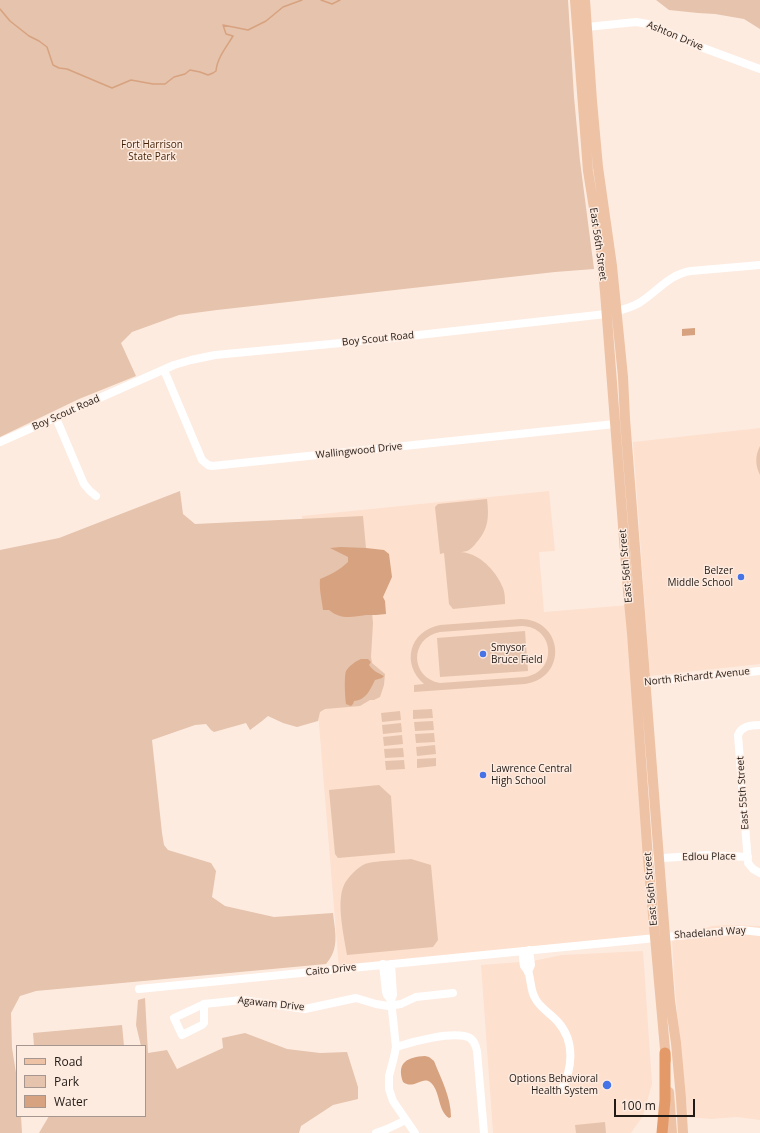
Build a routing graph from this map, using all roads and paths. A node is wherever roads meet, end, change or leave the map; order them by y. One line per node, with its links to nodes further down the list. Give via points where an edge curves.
1 (575, 0): 6 (main road, East 56th Street, via 588,171 605,292)
2 (585, 0): 3 (main road, East 56th Street)
3 (587, 27): 4 (street, Ashton Drive, via 636,22 648,24); 6 (main road, East 56th Street, via 598,167 611,249)
4 (760, 69)
5 (760, 265): 6 (street, Boy Scout Road, via 681,273 640,302)
6 (611, 313): 7 (street, Boy Scout Road, via 215,355 184,362); 9 (main road, East 56th Street); 12 (main road, East 56th Street, via 623,377)
7 (164, 370): 8 (street, Boy Scout Road); 9 (street, Wallingwood Drive, via 202,460 212,466)
8 (56, 418): 10 (street, Boy Scout Road); 11 (street, via 84,484)
9 (615, 424): 13 (main road, East 56th Street)
10 (0, 442)
11 (96, 496)
12 (632, 507): 13 (street); 15 (main road, East 56th Street)
13 (621, 508): 16 (main road, East 56th Street)
14 (760, 671): 15 (street, North Richardt Avenue)
15 (645, 682): 16 (street, North Richardt Avenue); 19 (main road, East 56th Street)
16 (635, 684): 20 (main road, East 56th Street)
17 (760, 725): 18 (street, East 55th Street, via 745,727 740,730 738,737)
18 (748, 857): 19 (street, Edlou Place, via 708,855); 21 (street, Edlou Place, via 749,865)
19 (660, 858): 20 (street, Edlou Place); 23 (main road, East 56th Street)
20 (648, 859): 23 (main road, East 56th Street)
21 (760, 873)
22 (760, 932): 23 (street, Shadeland Way, via 741,930)
23 (660, 937): 24 (street, Caito Drive); 31 (main road, East 56th Street); 39 (main road, East 56th Street, via 676,1043)
24 (526, 950): 25 (street, Caito Drive); 32 (street, via 531,965 528,972 535,998 558,1022 568,1041 570,1064)
25 (387, 964): 26 (street, Caito Drive); 28 (street, via 394,995)
26 (139, 989)
27 (454, 993): 28 (street, Agawam Drive, via 416,997 401,1004)
28 (391, 1003): 29 (street, Agawam Drive, via 376,1004 356,998 305,1009 242,1000); 30 (street)
29 (204, 1004)
30 (396, 1047): 33 (street, via 389,1076 389,1089 393,1101); 36 (street, via 441,1037 463,1036 473,1041 477,1051)
31 (665, 1053): 37 (highway); 38 (main road, East 56th Street)
32 (561, 1090)
33 (406, 1120): 34 (street); 35 (street)
34 (376, 1133)
35 (415, 1133)
36 (484, 1133)
37 (662, 1133)
38 (672, 1133)
39 (683, 1133)

